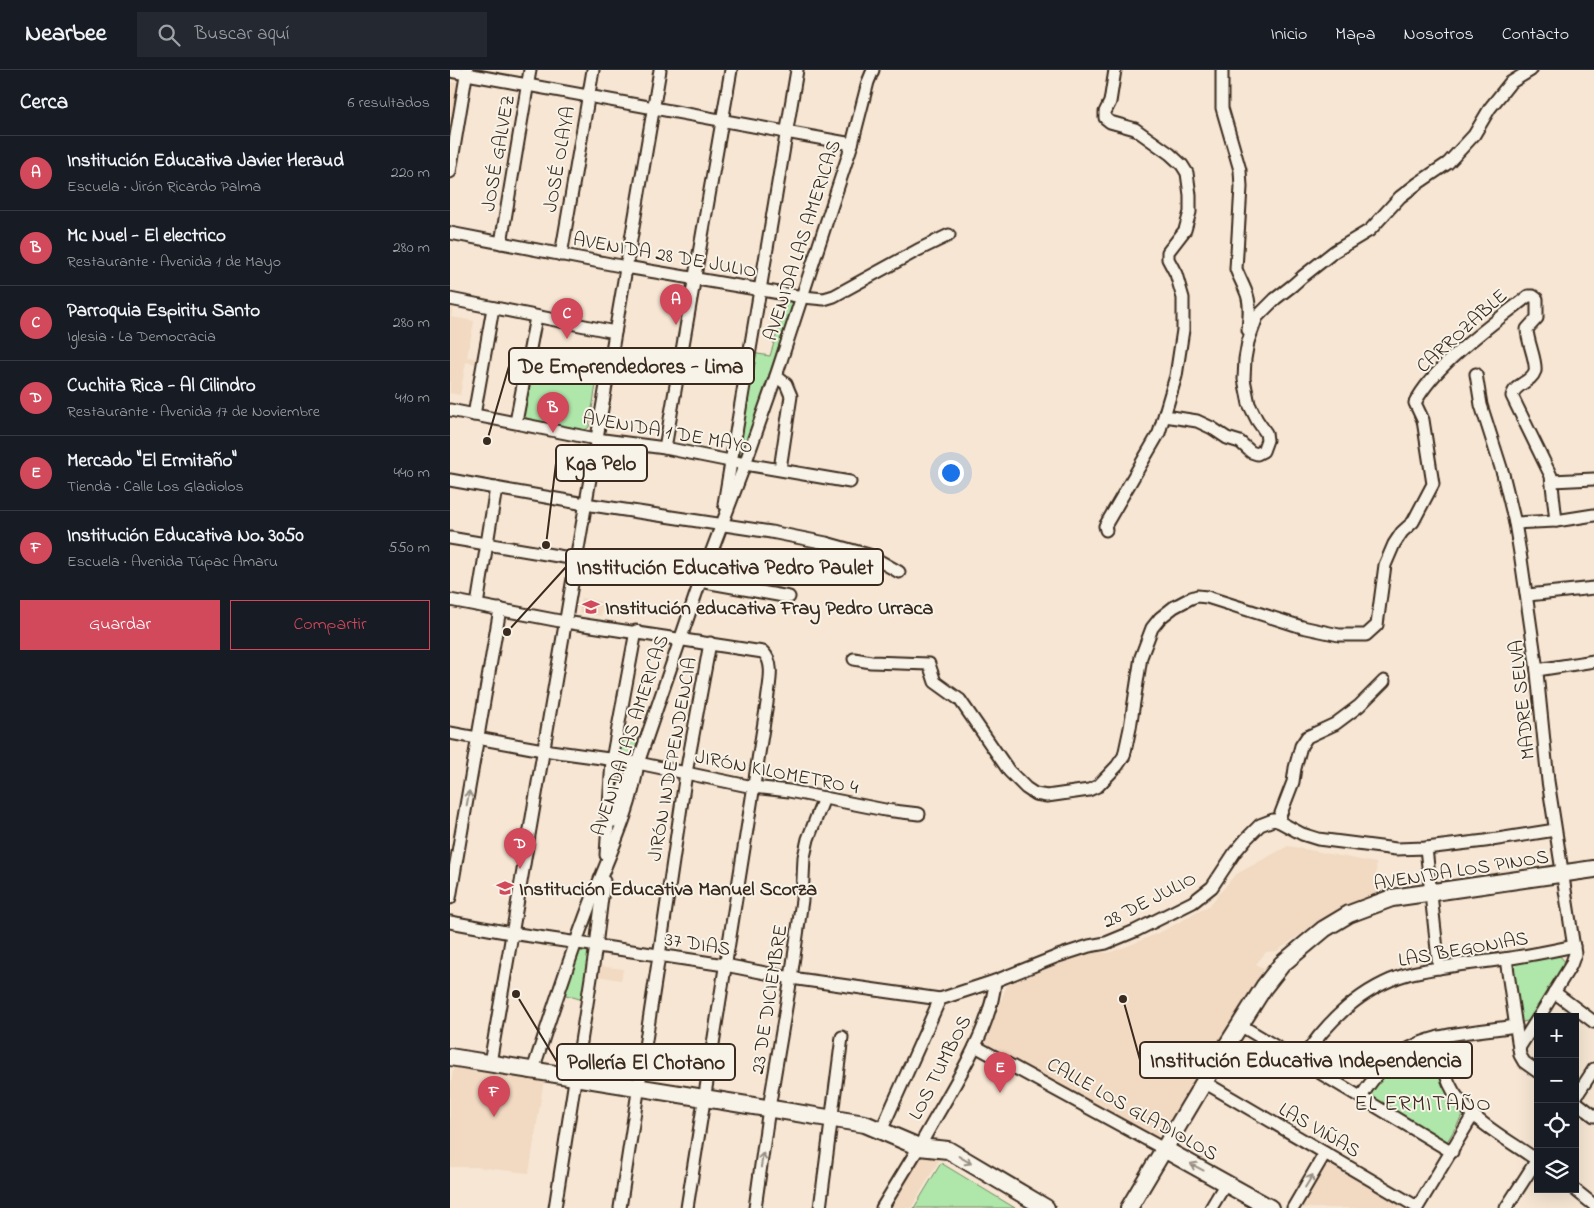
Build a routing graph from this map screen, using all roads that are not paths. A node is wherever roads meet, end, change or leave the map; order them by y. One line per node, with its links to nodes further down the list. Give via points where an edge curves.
1 (530, 70): 12 (street, JOSÉ GALVEZ)
2 (593, 70): 13 (street, JOSÉ OLAYA)
3 (660, 70): 14 (street)
4 (731, 70): 15 (street)
5 (797, 70): 16 (street)
6 (871, 70): 17 (street, AVENIDA LAS AMERICAS)
7 (1115, 70): 36 (street, via 1105,118 1135,129 1170,154 1187,173 1190,212 1185,230 1168,252 1183,298 1183,330 1176,376)
8 (1222, 70): 31 (street, via 1222,108 1240,170 1236,269 1247,294 1249,313)
9 (1531, 70): 31 (street, via 1510,84 1474,135 1448,163 1411,188 1370,230 1335,251 1257,317)
10 (450, 71): 11 (street)
11 (467, 72): 12 (street); 18 (street)
12 (528, 86): 13 (street); 21 (street, JOSÉ GALVEZ)
13 (588, 97): 14 (street); 22 (street, JOSÉ OLAYA)
14 (653, 109): 15 (street); 23 (street)
15 (722, 121): 16 (street); 24 (street)
16 (786, 132): 17 (street); 25 (street)
17 (852, 144): 26 (street, AVENIDA LAS AMERICAS)
18 (450, 172)
19 (450, 233): 21 (street, AVENIDA 28 DE JULIO)
20 (949, 236): 26 (street, AVENIDA 28 DE JULIO, via 834,296 824,299)
21 (501, 243): 22 (street, AVENIDA 28 DE JULIO)
22 (561, 255): 23 (street, AVENIDA 28 DE JULIO)
23 (626, 267): 24 (street, AVENIDA 28 DE JULIO); 30 (street)
24 (695, 279): 25 (street, AVENIDA 28 DE JULIO); 39 (street)
25 (761, 290): 26 (street, AVENIDA 28 DE JULIO); 40 (street)
26 (803, 297): 33 (street, AVENIDA LAS AMERICAS)
27 (450, 299): 28 (street)
28 (493, 308): 29 (street); 35 (street)
29 (536, 317): 30 (street); 37 (street)
30 (615, 332): 38 (street)
31 (1245, 359): 36 (street, via 1244,379 1250,404 1266,434 1263,452 1251,452 1240,442 1226,438 1197,421)
32 (1476, 374): 51 (street, MADRE SELVA, via 1481,404)
33 (776, 376): 41 (street, AVENIDA LAS AMERICAS); 42 (street, via 786,384 791,396)
34 (450, 410): 35 (street, AVENIDA 1 DE MAYO)
35 (474, 415): 37 (street, AVENIDA 1 DE MAYO)
36 (1165, 416): 53 (street)
37 (516, 422): 38 (street, AVENIDA 1 DE MAYO)
38 (596, 439): 39 (street, AVENIDA 1 DE MAYO); 48 (street)
39 (665, 448): 40 (street, AVENIDA 1 DE MAYO)
40 (731, 462): 41 (street, AVENIDA 1 DE MAYO); 52 (street)
41 (745, 464): 42 (street, AVENIDA 1 DE MAYO); 52 (street, AVENIDA LAS AMERICAS)
42 (780, 469): 46 (street, AVENIDA 1 DE MAYO)
43 (1594, 479): 45 (street)
44 (450, 480): 47 (street)
45 (1552, 481): 50 (street); 69 (street, CARROZABLE, via 1512,396 1513,390 1531,377 1536,367 1527,328 1537,318 1537,299 1528,296 1444,366 1422,390 1415,403 1424,420 1433,484 1412,522 1394,544 1385,565 1377,625 1366,635 1338,635 1207,597 1190,598 1174,607 1155,623 1145,645 1124,756 1098,786 1047,796 1031,792 1009,771 960,700 935,682 929,664)
46 (850, 482)
47 (496, 488): 48 (street); 55 (street)
48 (585, 504): 52 (street); 56 (street)
49 (1594, 515): 50 (street)
50 (1556, 521): 51 (street)
51 (1515, 523): 60 (street, MADRE SELVA)
52 (720, 525): 57 (street, via 826,543 869,555); 58 (street, AVENIDA LAS AMERICAS)
53 (1106, 530)
54 (450, 538): 55 (street)
55 (486, 544): 56 (street); 63 (street)
56 (576, 559): 58 (street); 65 (street)
57 (899, 572)
58 (700, 582): 61 (street); 67 (street, AVENIDA LAS AMERICAS)
59 (1594, 588): 60 (street)
60 (1528, 595): 71 (street, MADRE SELVA)
61 (789, 597)
62 (450, 600): 63 (street)
63 (477, 605): 64 (street)
64 (500, 609): 65 (street); 74 (street)
65 (565, 622): 66 (street); 75 (street)
66 (636, 631): 67 (street); 76 (street)
67 (680, 638): 68 (street); 77 (street, AVENIDA LAS AMERICAS)
68 (710, 643): 78 (street, JIRÓN INDEPENDENCIA); 79 (street, via 763,652 768,656 767,704)
69 (854, 659)
70 (1594, 661): 71 (street)
71 (1537, 670): 83 (street, MADRE SELVA)
72 (1384, 681): 82 (street, via 1335,724 1307,737 1301,746 1293,782)
73 (450, 733): 74 (street, JIRÓN KILOMETRO 4)
74 (478, 737): 75 (street, JIRÓN KILOMETRO 4); 89 (street, one-way to 74)
75 (543, 750): 76 (street, JIRÓN KILOMETRO 4); 91 (street)
76 (612, 760): 77 (street, JIRÓN KILOMETRO 4); 85 (street)
77 (638, 763): 78 (street, JIRÓN KILOMETRO 4); 85 (street, AVENIDA LAS AMERICAS, via 622,827)
78 (686, 773): 79 (street, JIRÓN KILOMETRO 4); 95 (street, JIRÓN INDEPENDENCIA)
79 (753, 787): 80 (street, JIRÓN KILOMETRO 4); 97 (street)
80 (824, 798): 81 (street, JIRÓN KILOMETRO 4); 99 (street, 23 DE DICIEMBRE, via 804,857 802,900)
81 (919, 814)
82 (1278, 821): 84 (street, via 1318,839); 100 (street, 28 DE JULIO, via 1260,825 1235,852 1212,887 1193,902 1106,943 1058,956)
83 (1555, 830): 84 (street); 87 (street, MADRE SELVA)
84 (1426, 848): 88 (street)
85 (606, 862): 92 (street, AVENIDA LAS AMERICAS); 93 (street)
86 (1594, 869): 87 (street, AVENIDA LOS PINOS)
87 (1563, 874): 88 (street, AVENIDA LOS PINOS); 94 (street, MADRE SELVA)
88 (1431, 893): 98 (street); 105 (street, AVENIDA LOS PINOS, via 1392,898 1370,905 1324,929 1282,964)
89 (450, 898)
90 (450, 922): 91 (street, 37 DIAS)
91 (511, 933): 92 (street, 37 DIAS); 114 (street)
92 (575, 943): 93 (street, 37 DIAS); 117 (street, AVENIDA LAS AMERICAS)
93 (596, 946): 95 (street, 37 DIAS); 118 (street)
94 (1574, 946): 96 (street, LAS BEGONIAS); 101 (street, MADRE SELVA, via 1574,959)
95 (659, 956): 97 (street, 37 DIAS); 120 (street, JIRÓN INDEPENDENCIA)
96 (1506, 959): 98 (street, LAS BEGONIAS); 107 (street)
97 (725, 965): 99 (street, 37 DIAS); 123 (street)
98 (1439, 968): 113 (street, LAS BEGONIAS, via 1389,981 1359,998 1323,1030)
99 (791, 978): 102 (street, 37 DIAS); 125 (street, 23 DE DICIEMBRE)
100 (995, 981): 102 (street, 28 DE JULIO); 110 (street, LOS TUMBOS, via 994,996)
101 (1554, 992): 103 (street, MADRE SELVA); 104 (street)
102 (940, 999): 129 (street)
103 (1541, 1013)
104 (1594, 1022)
105 (1240, 1024): 113 (street); 119 (street, AVENIDA LOS PINOS)
106 (1534, 1024): 111 (street, MADRE SELVA)
107 (1516, 1026): 109 (street); 111 (street)
108 (842, 1037): 128 (street)
109 (1440, 1038): 122 (street, via 1419,1043 1396,1056 1374,1077); 126 (street, via 1448,1082)
110 (975, 1046): 130 (street, LOS TUMBOS); 131 (street, CALLE LOS GLADIOLOS)
111 (1519, 1048): 115 (street, via 1522,1060)
112 (450, 1057): 114 (street)
113 (1301, 1061): 122 (street)
114 (490, 1063): 117 (street)
115 (1534, 1069)
116 (1594, 1069): 121 (street)
117 (532, 1070): 118 (street)
118 (576, 1077): 120 (street); 139 (street)
119 (1204, 1082): 131 (street, AVENIDA LOS PINOS); 133 (street, LAS VIÑAS)
120 (639, 1087): 123 (street); 140 (street, JIRÓN INDEPENDENCIA)
121 (1579, 1093)
122 (1361, 1097): 132 (street)
123 (704, 1098): 125 (street); 141 (street)
124 (1579, 1103): 127 (street)
125 (769, 1108): 128 (street); 142 (street, 23 DE DICIEMBRE, one-way to 125)
126 (1473, 1116): 132 (street); 134 (street)
127 (1594, 1116)
128 (832, 1118): 129 (street, via 865,1124); 143 (street)
129 (881, 1131): 130 (street)
130 (921, 1144): 144 (street, LOS TUMBOS); 145 (street, one-way to 145, via 948,1150)
131 (1164, 1150): 136 (street, CALLE LOS GLADIOLOS, one-way to 131); 146 (street, AVENIDA LOS PINOS)
132 (1452, 1152): 150 (street)
133 (1325, 1153): 149 (street, one-way to 133); 150 (street, LAS VIÑAS)
134 (1534, 1157)
135 (1534, 1164): 151 (street)
136 (1226, 1182): 147 (street); 148 (street, CALLE LOS GLADIOLOS)
137 (1579, 1193): 138 (street)
138 (1594, 1205)
139 (555, 1208)
140 (620, 1208)
141 (687, 1208)
142 (755, 1208)
143 (820, 1208)
144 (882, 1208)
145 (1046, 1208)
146 (1129, 1208)
147 (1212, 1208)
148 (1270, 1208)
149 (1293, 1208)
150 (1417, 1208)
151 (1506, 1208)

